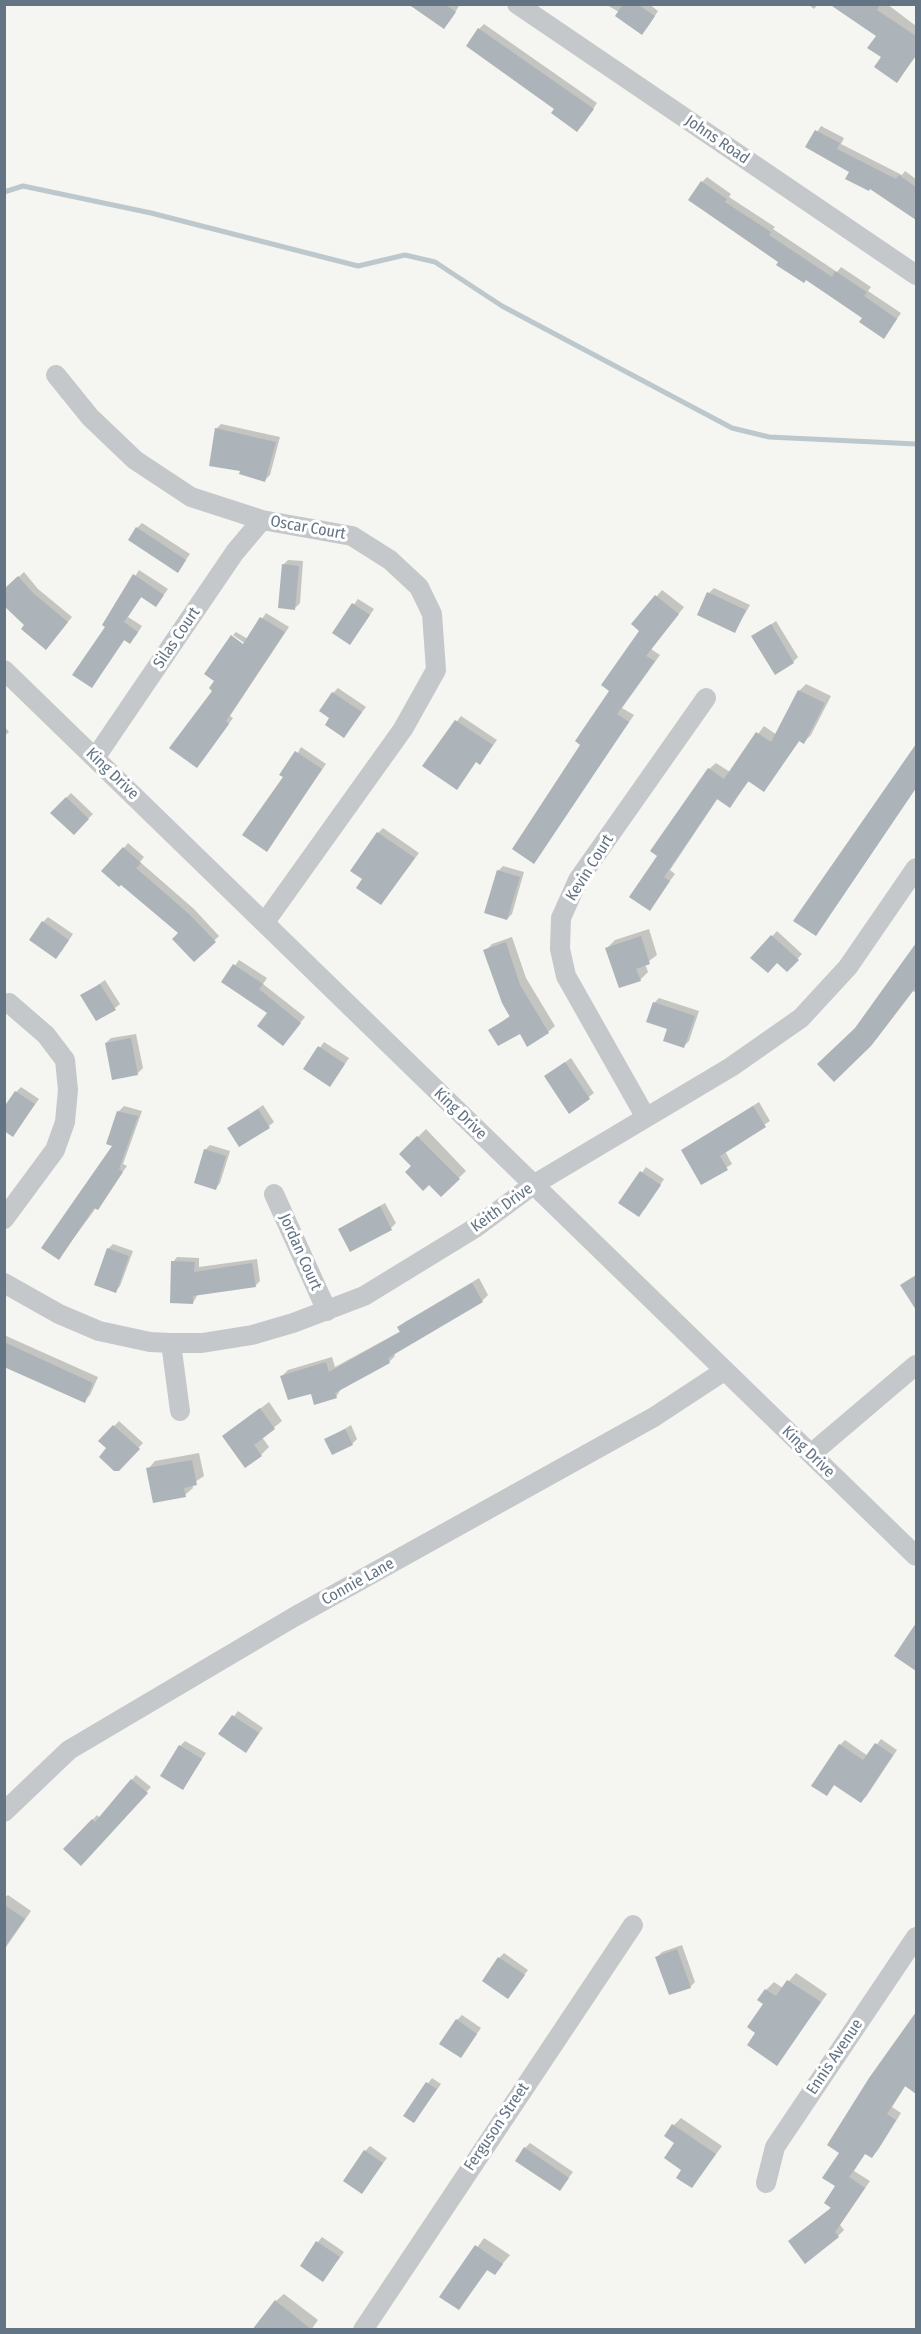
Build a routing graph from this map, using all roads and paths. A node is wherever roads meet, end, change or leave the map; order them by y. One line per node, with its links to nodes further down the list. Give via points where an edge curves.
1 (517, 4): 2 (street, Johns Road)
2 (916, 274)
3 (56, 375): 4 (street, Oscar Court, via 90,417 135,460 191,497)
4 (262, 520): 7 (street, Silas Court, via 235,552); 9 (street, Oscar Court, via 352,536 390,560 419,587 432,614 436,647 436,670 402,729)
5 (4, 669): 7 (street, King Drive)
6 (706, 698): 11 (street, Kevin Court, via 579,880 561,918 560,949 566,976)
7 (95, 758): 9 (street, King Drive)
8 (916, 868): 11 (street, Keith Drive, via 848,968 801,1018 731,1067)
9 (265, 922): 12 (street, King Drive)
10 (9, 1003): 14 (street, via 46,1035 65,1060 68,1090 55,1150)
11 (645, 1116): 12 (street, Keith Drive)
12 (533, 1185): 16 (street, Keith Drive, via 465,1235 364,1296); 19 (street, King Drive)
13 (274, 1194): 16 (street, Jordan Court)
14 (4, 1219)
15 (4, 1283): 17 (street, Keith Drive, via 59,1314 99,1330)
16 (327, 1311): 17 (street, Keith Drive, via 252,1335 202,1343)
17 (171, 1343): 20 (street)
18 (916, 1365): 21 (street)
19 (724, 1371): 21 (street, King Drive); 23 (street, Connie Lane, via 654,1417 294,1617 69,1750)
20 (180, 1411)
21 (810, 1454): 22 (street, King Drive)
22 (916, 1556)
23 (4, 1812)
24 (633, 1926): 27 (street, Ferguson Street)
25 (916, 1937): 26 (street, Ennis Avenue, via 775,2147)
26 (766, 2183)
27 (363, 2330)

